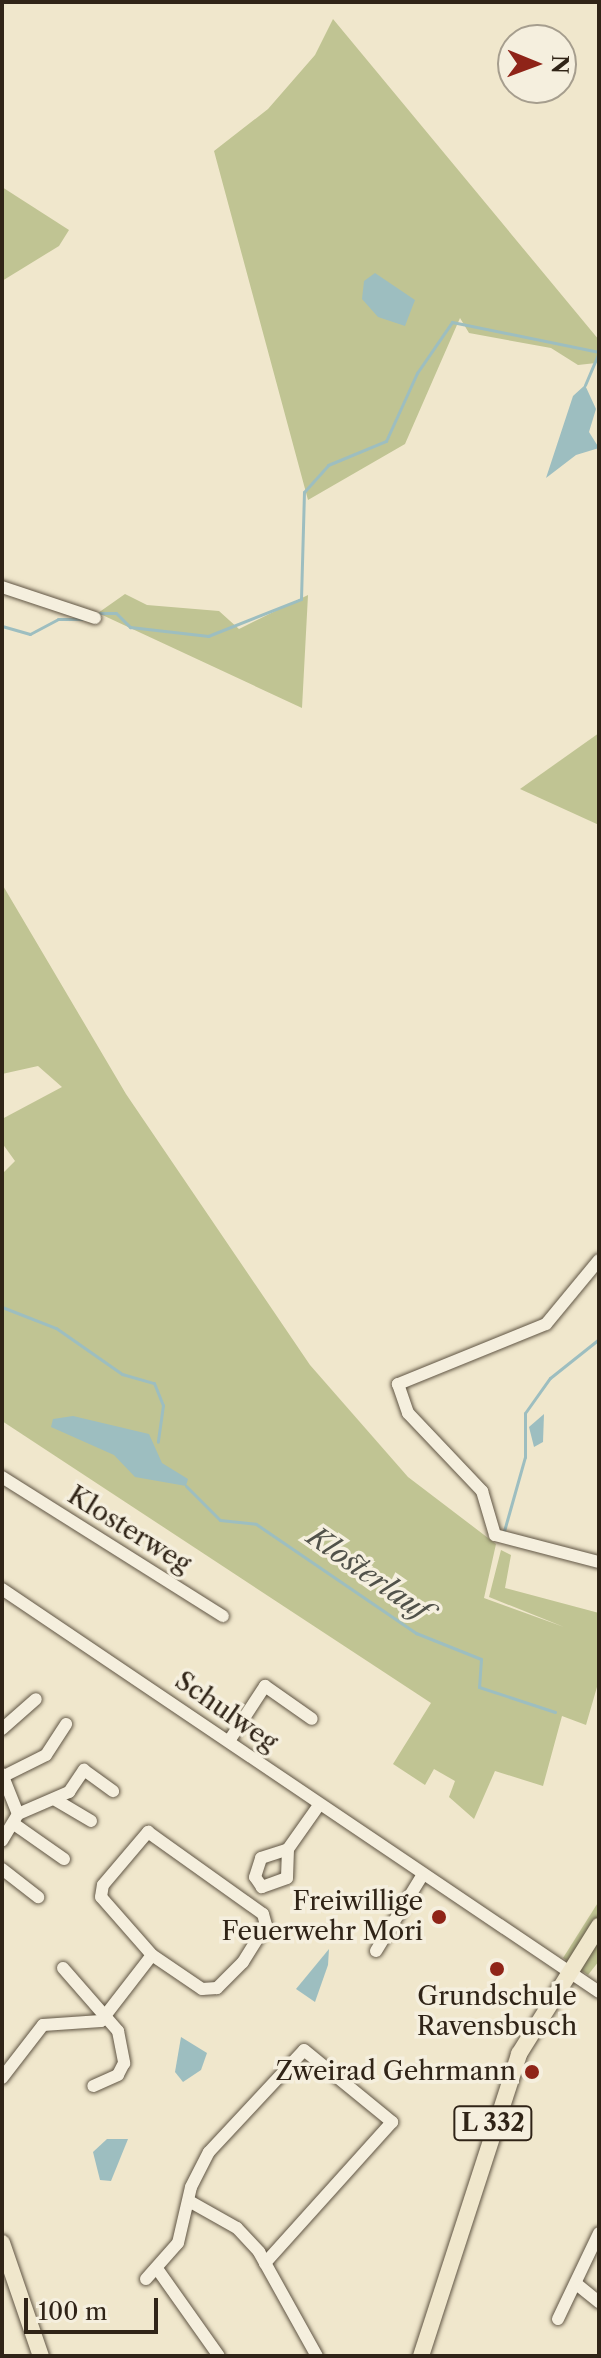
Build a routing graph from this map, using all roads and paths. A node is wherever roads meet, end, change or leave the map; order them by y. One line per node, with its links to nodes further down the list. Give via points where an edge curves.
1 (2, 587): 2 (street)
2 (95, 618)
3 (596, 1260): 6 (street, via 546,1324 398,1384 408,1413 482,1491 495,1535)
4 (6, 1479): 5 (street, Klosterweg); 8 (street, Klosterweg)
5 (2, 1494)
6 (599, 1562)
7 (2, 1589): 13 (street, Schulweg)
8 (223, 1616)
9 (36, 1699): 12 (street)
10 (312, 1719): 13 (street, via 265,1686)
11 (66, 1724): 14 (street, via 46,1755)
12 (2, 1729)
13 (229, 1741): 17 (street, Schulweg)
14 (2, 1776): 18 (street)
15 (113, 1791): 16 (street, via 84,1770)
16 (54, 1799): 18 (street); 19 (street)
17 (319, 1805): 21 (street); 24 (street, Schulweg)
18 (16, 1819): 20 (street); 22 (street)
19 (91, 1821)
20 (2, 1841)
21 (288, 1849): 25 (street, via 287,1878); 25 (street, via 261,1858 255,1877)
22 (64, 1859)
23 (2, 1869): 26 (street)
24 (422, 1876): 29 (street); 32 (street, Schulweg)
25 (262, 1887): 27 (street)
26 (38, 1897)
27 (251, 1902): 30 (street, via 266,1925 230,1980 217,1988 202,1989); 30 (street, via 148,1832 103,1885 101,1897)
28 (599, 1926): 32 (main road, L 332)
29 (376, 1951)
30 (152, 1955): 34 (street)
31 (63, 1968): 34 (street)
32 (566, 1974): 33 (street, Schulweg); 49 (main road, L 332, via 536,2020 496,2113)
33 (599, 1992)
34 (107, 2013): 35 (street, via 85,2025 43,2025); 36 (street, via 124,2063 118,2075)
35 (2, 2078)
36 (93, 2086)
37 (189, 2201): 40 (street, via 237,2228); 40 (street, via 209,2152 304,2050 392,2122); 41 (street, via 178,2243)
38 (599, 2233): 43 (street)
39 (2, 2243): 46 (main road)
40 (265, 2263): 48 (street)
41 (158, 2270): 42 (street); 47 (street)
42 (146, 2279)
43 (579, 2286): 44 (street); 45 (street)
44 (599, 2302)
45 (558, 2319)
46 (41, 2356)
47 (219, 2356)
48 (317, 2356)
49 (421, 2356)

